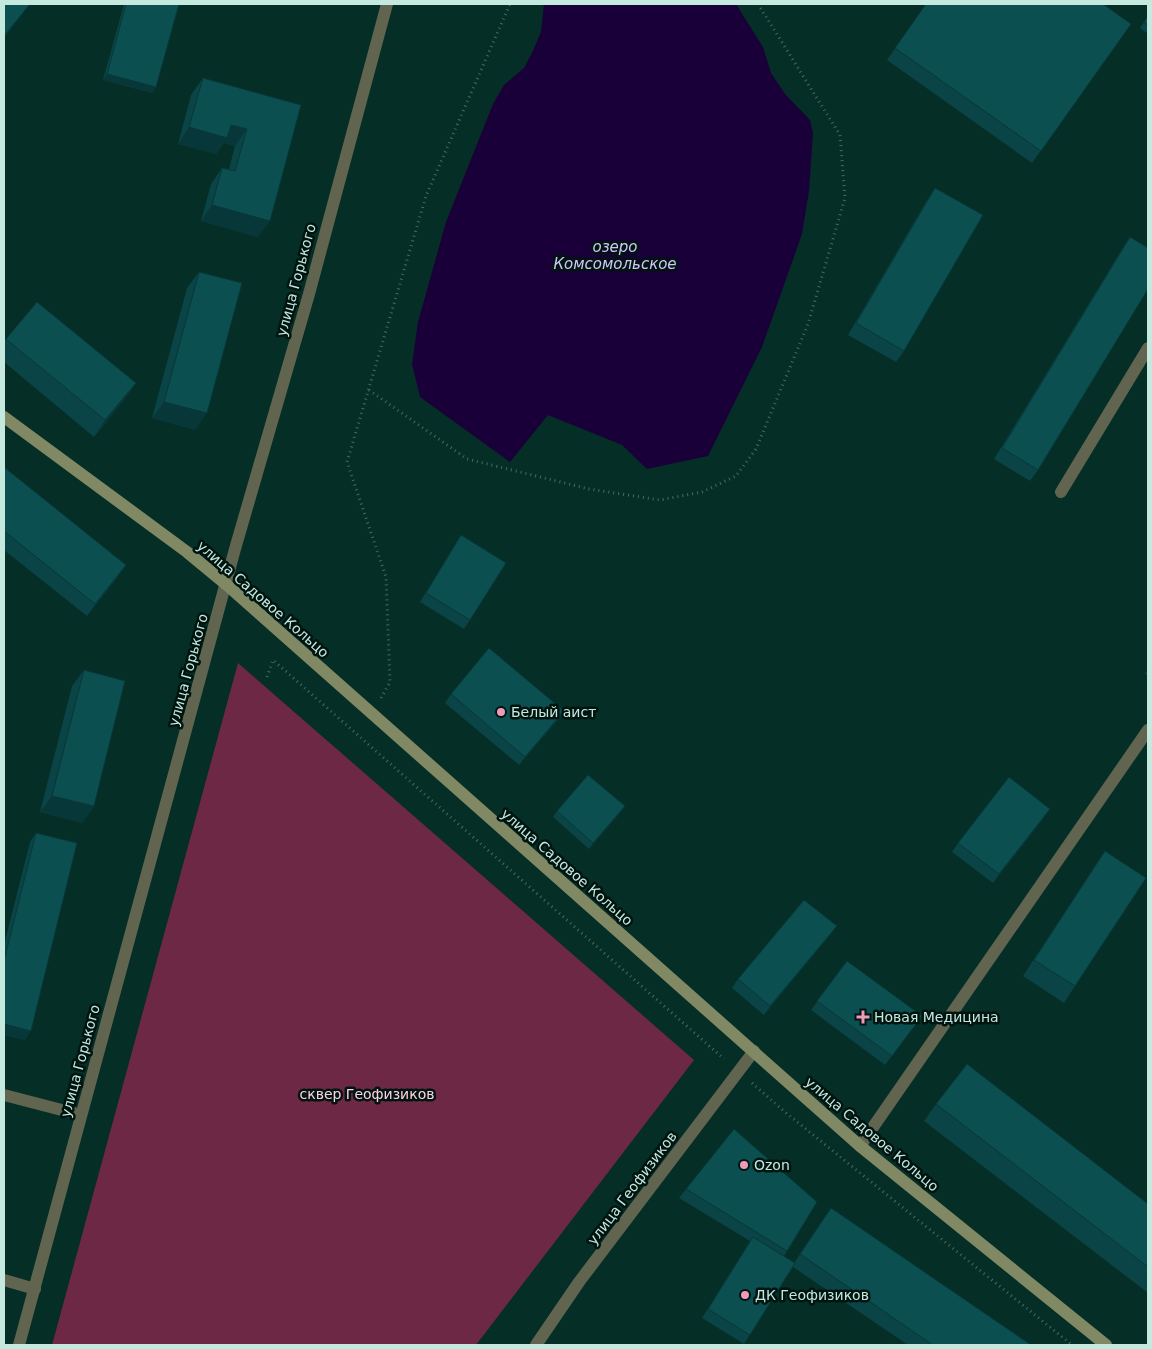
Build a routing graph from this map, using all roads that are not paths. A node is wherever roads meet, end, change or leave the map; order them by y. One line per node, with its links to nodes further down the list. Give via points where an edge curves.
1 (387, 4): 5 (street, улица Горького)
2 (1148, 348): 4 (street)
3 (4, 417): 5 (main road, улица Садовое Кольцо)
4 (1062, 492)
5 (227, 585): 7 (main road, улица Садовое Кольцо); 9 (street, улица Горького)
6 (1148, 730): 10 (street)
7 (754, 1051): 10 (main road, улица Садовое Кольцо); 14 (street, улица Геофизиков, via 579,1282)
8 (4, 1095): 9 (street)
9 (81, 1115): 12 (street, улица Горького)
10 (860, 1146): 15 (main road, улица Садовое Кольцо)
11 (4, 1280): 12 (street)
12 (35, 1288): 13 (street, улица Горького)
13 (20, 1345)
14 (536, 1345)
15 (1106, 1345)

